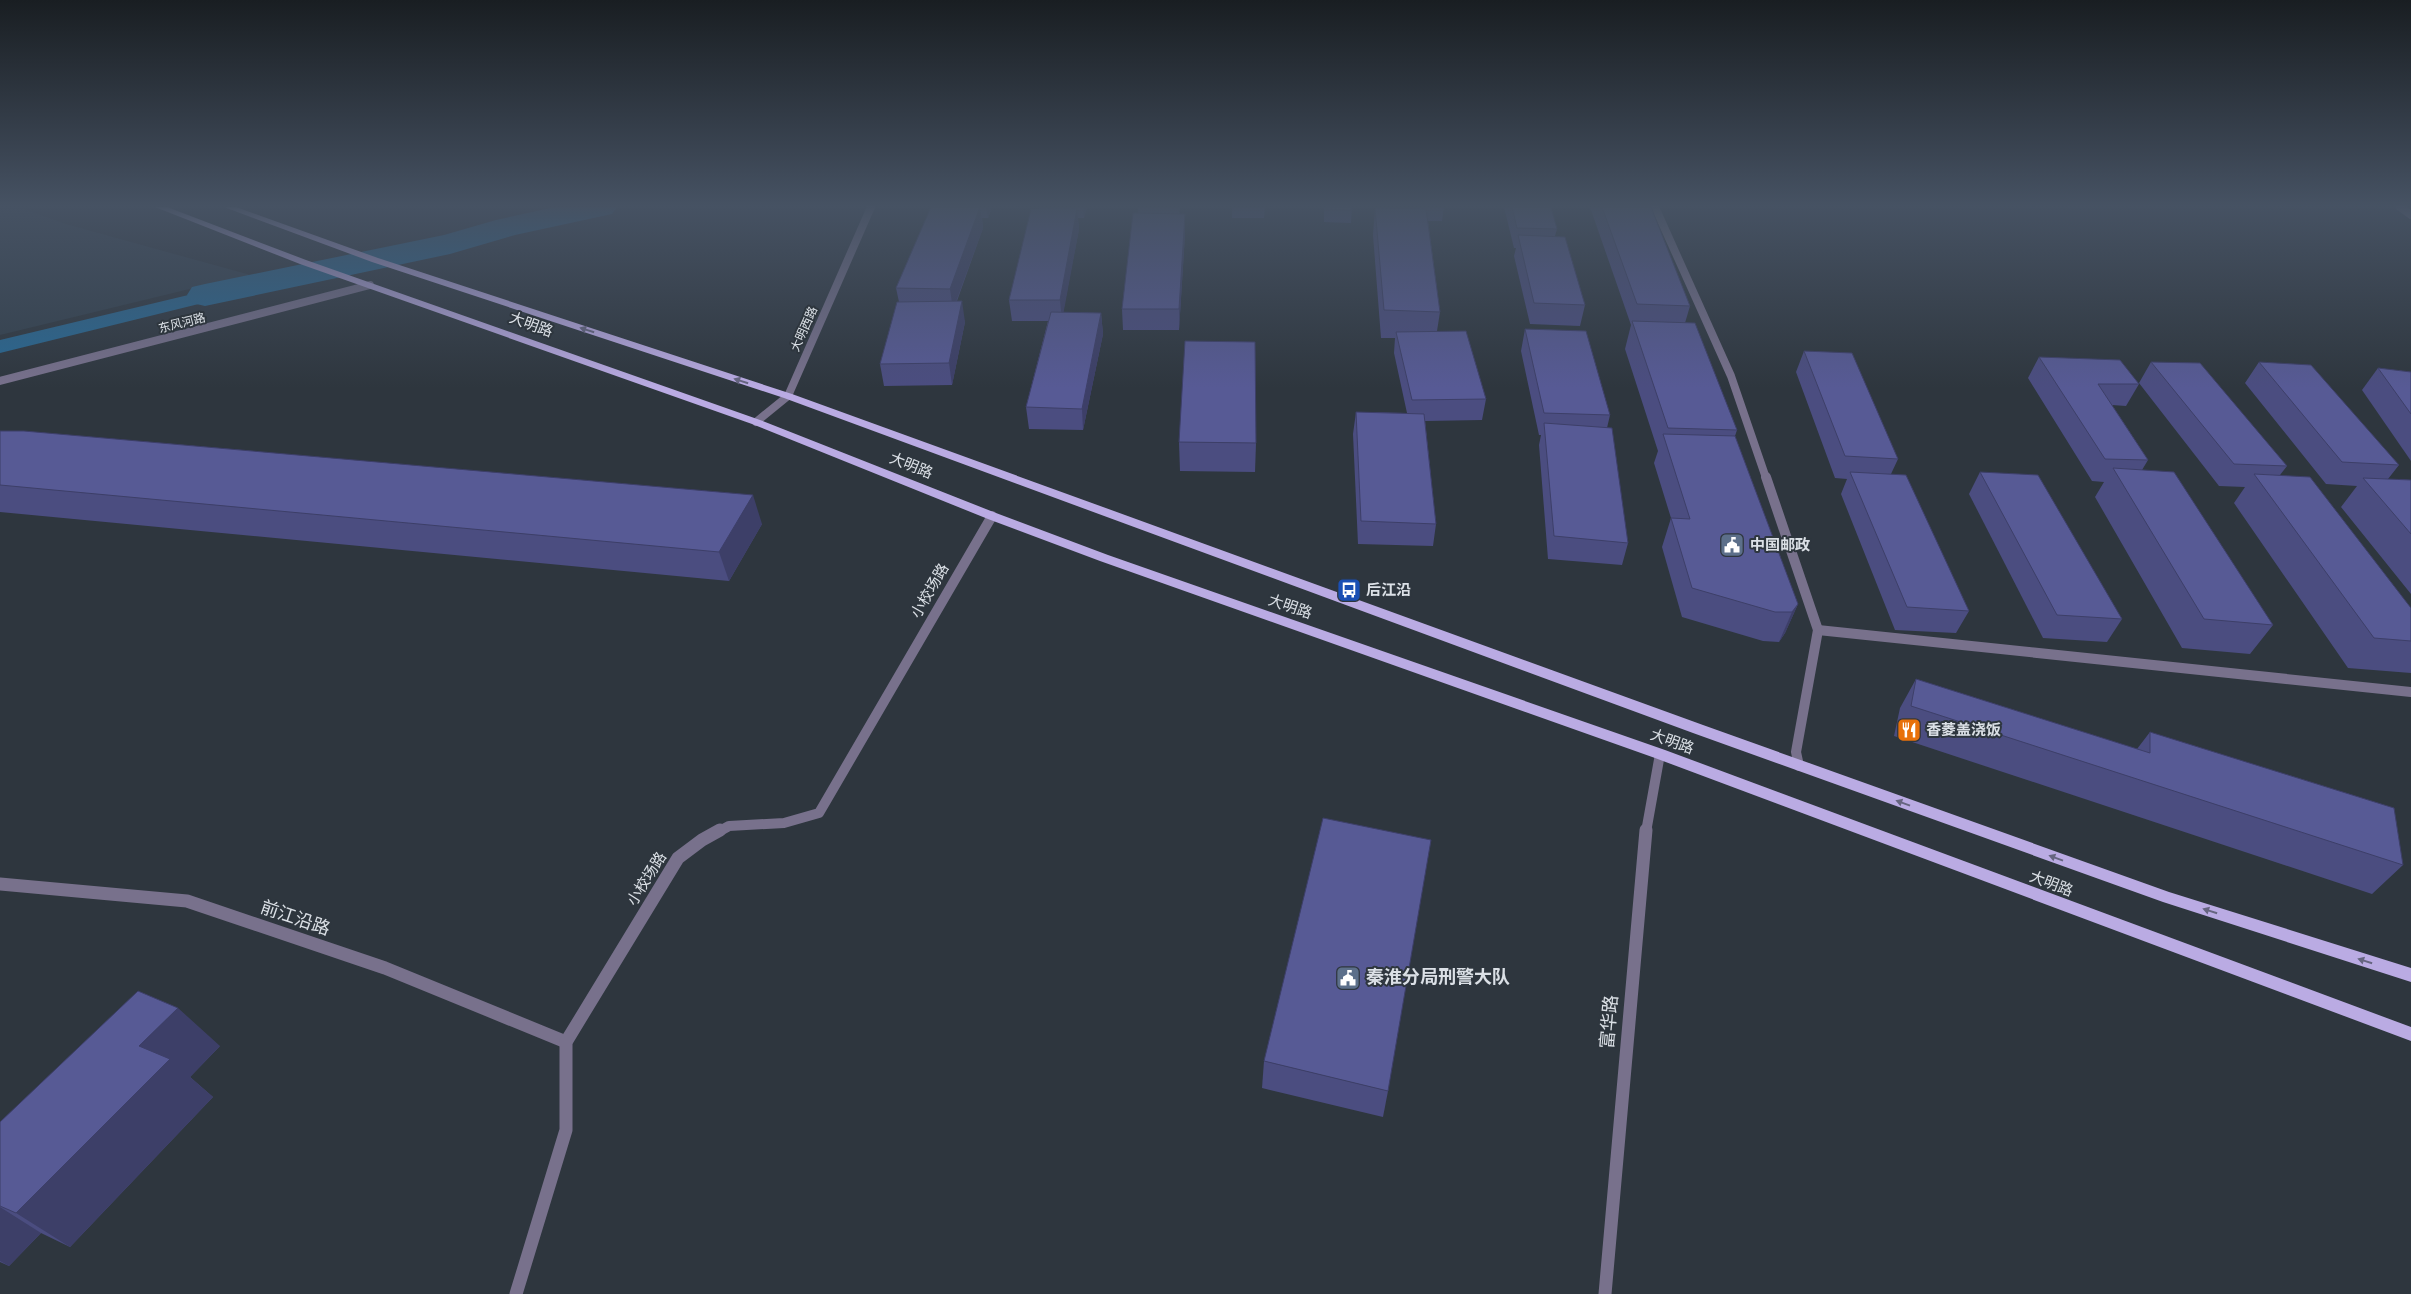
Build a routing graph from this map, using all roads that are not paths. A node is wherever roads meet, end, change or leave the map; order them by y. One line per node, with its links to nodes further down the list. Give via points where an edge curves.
1 (318, 267): 5 (main road)
2 (399, 267): 7 (main road, 大明路, one-way to 2)
3 (844, 267): 7 (street, 大明西路)
4 (1682, 267): 10 (street, via 1731,376)
5 (370, 285): 6 (street, 东风河路); 8 (main road)
6 (0, 381)
7 (788, 396): 8 (street, 大明西路); 13 (main road, 大明路)
8 (756, 422): 9 (main road)
9 (992, 516): 12 (main road); 17 (street, 小校场路, via 819,813 784,823 729,826 678,858)
10 (1818, 630): 11 (street); 13 (street, via 1796,752)
11 (2411, 692)
12 (1660, 754): 16 (main road); 19 (street, 富华路, via 1646,832)
13 (1799, 766): 15 (main road, 大明路, one-way to 13, via 2168,898)
14 (0, 884): 17 (street, 前江沿路, via 188,901 385,968)
15 (2411, 976)
16 (2411, 1034)
17 (566, 1042): 18 (street, via 566,1130)
18 (516, 1294)
19 (1605, 1294)

